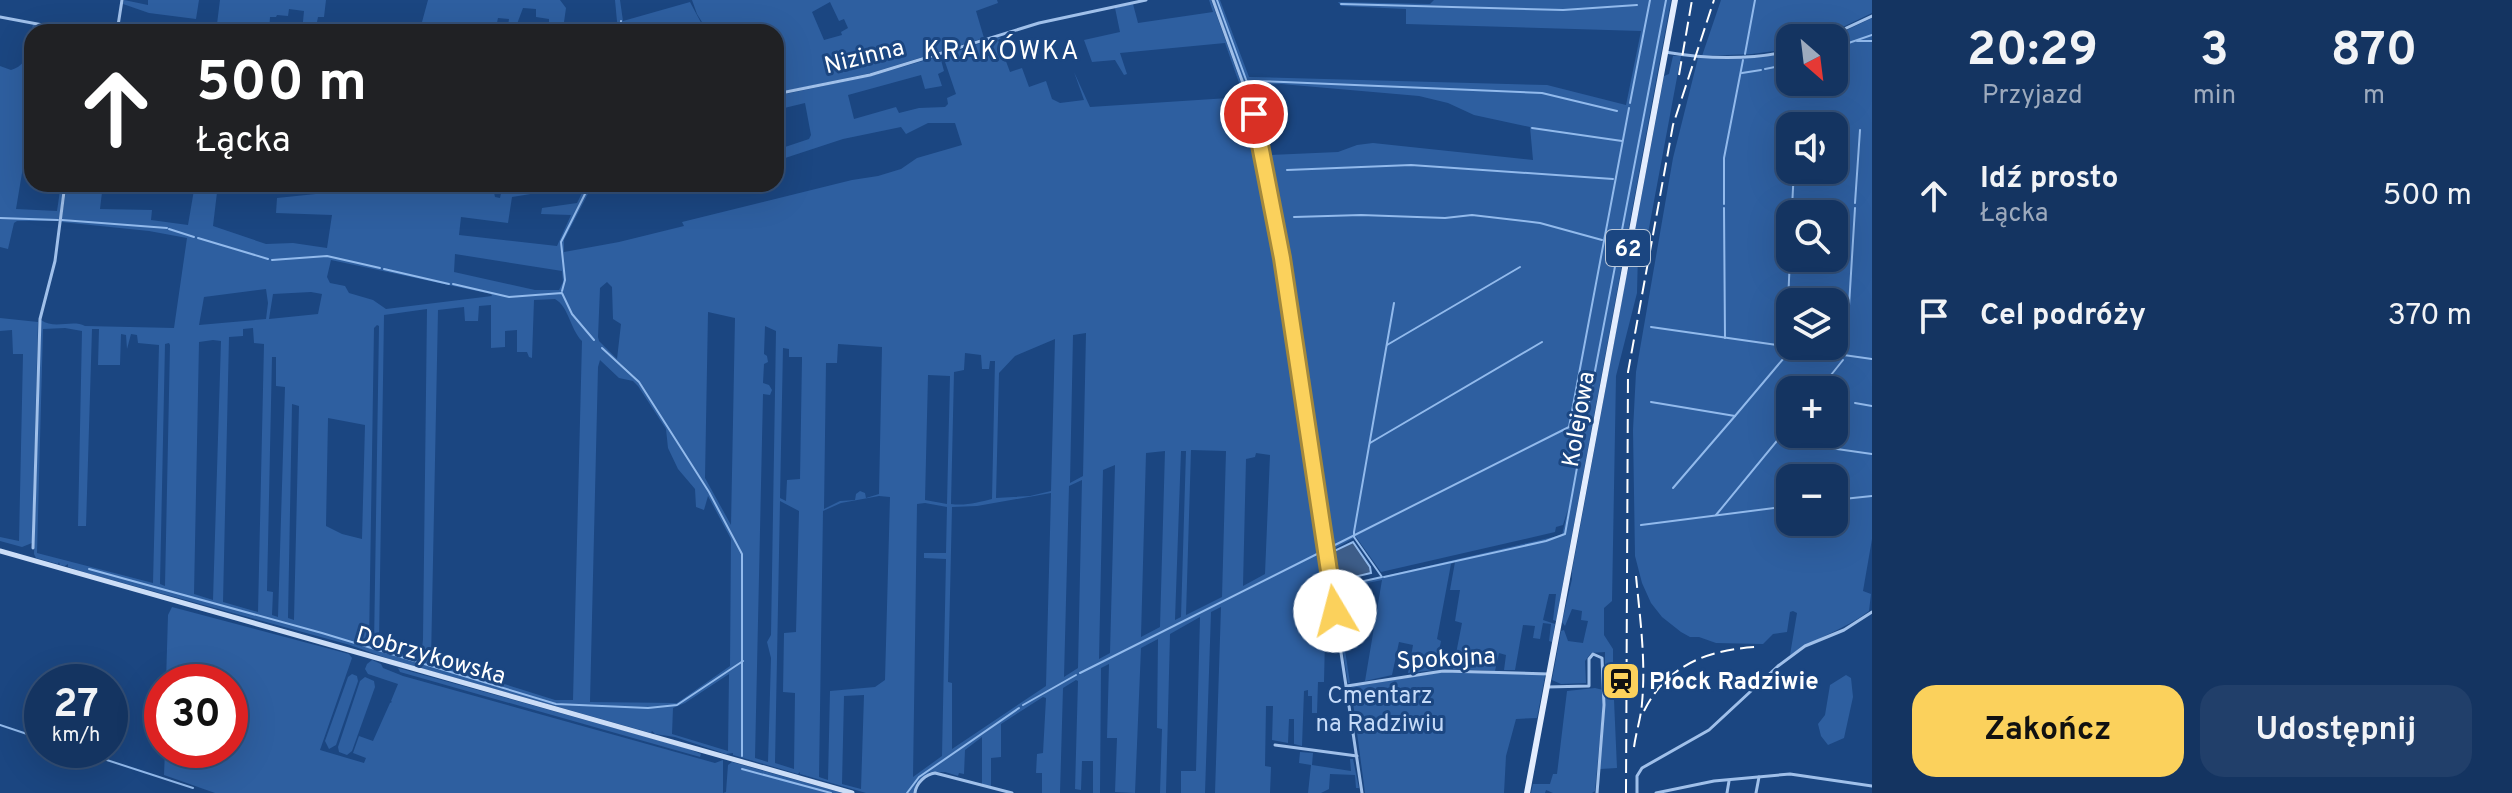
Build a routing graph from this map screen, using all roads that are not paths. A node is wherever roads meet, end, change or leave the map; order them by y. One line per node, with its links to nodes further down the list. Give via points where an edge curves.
1 (122, 0): 8 (street)
2 (1146, 0): 12 (street, Nizinna, via 1039,23 870,75)
3 (1213, 0): 18 (street, via 1257,121)
4 (1675, 0): 10 (main road, 62)
5 (1872, 16): 9 (street)
6 (0, 17): 7 (street)
7 (48, 24)
8 (118, 24)
9 (1848, 27)
10 (1665, 52): 11 (street, via 1705,58); 17 (main road, Kolejowa / 62)
11 (1776, 53)
12 (784, 92)
13 (64, 192): 14 (street, via 55,261 39,323)
14 (33, 548)
15 (0, 551): 25 (main road, Dobrzykowska)
16 (1872, 612): 31 (street, via 1805,646 1709,730 1642,768)
17 (1549, 674): 18 (street, Spokojna, via 1443,671); 19 (main road, Kolejowa / 62)
18 (1346, 686): 21 (street)
19 (1547, 687): 29 (main road, Kolejowa / 62); 30 (street, via 1589,686 1589,659 1597,654 1602,658)
20 (1275, 745): 21 (street)
21 (1357, 756): 28 (street)
22 (1759, 777): 23 (street); 24 (street, via 1799,774); 34 (street)
23 (1729, 780): 32 (street); 33 (street)
24 (1872, 786)
25 (852, 793)
26 (915, 793): 27 (street, via 919,783 935,773)
27 (1012, 793)
28 (1362, 793)
29 (1527, 793)
30 (1597, 793)
31 (1637, 793)
32 (1656, 793)
33 (1727, 793)
34 (1756, 793)

